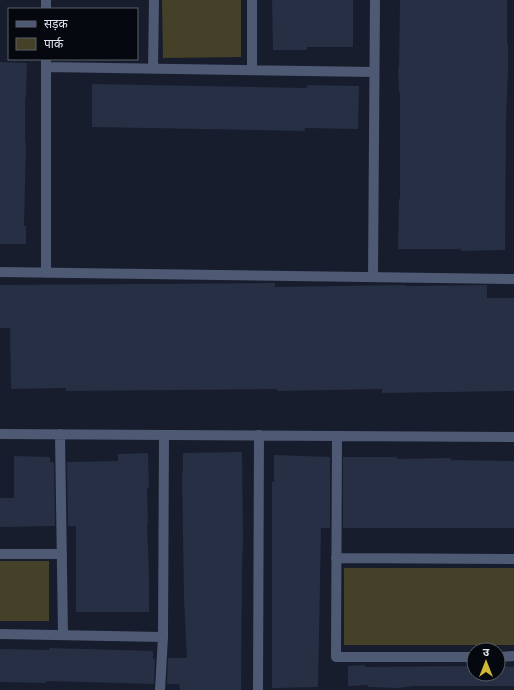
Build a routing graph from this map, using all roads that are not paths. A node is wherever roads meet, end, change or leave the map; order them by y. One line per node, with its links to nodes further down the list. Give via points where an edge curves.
1 (154, 0): 5 (street)
2 (252, 0): 6 (street)
3 (375, 0): 7 (street)
4 (46, 63): 5 (street); 9 (street)
5 (153, 69): 6 (street)
6 (252, 70): 7 (street)
7 (374, 72): 10 (street)
8 (0, 272): 9 (street)
9 (46, 273): 10 (street)
10 (373, 277): 11 (street)
11 (514, 279)
12 (0, 434): 13 (street)
13 (60, 434): 14 (street); 19 (street)
14 (164, 435): 15 (street); 24 (street)
15 (259, 435): 16 (street); 27 (street)
16 (337, 436): 17 (street); 20 (street)
17 (514, 437)
18 (0, 554): 19 (street)
19 (62, 554): 23 (street)
20 (336, 558): 21 (street); 25 (street, via 336,657)
21 (514, 559)
22 (0, 634): 23 (street)
23 (63, 635): 24 (street)
24 (163, 637): 26 (street)
25 (466, 657)
26 (160, 690)
27 (258, 690)

